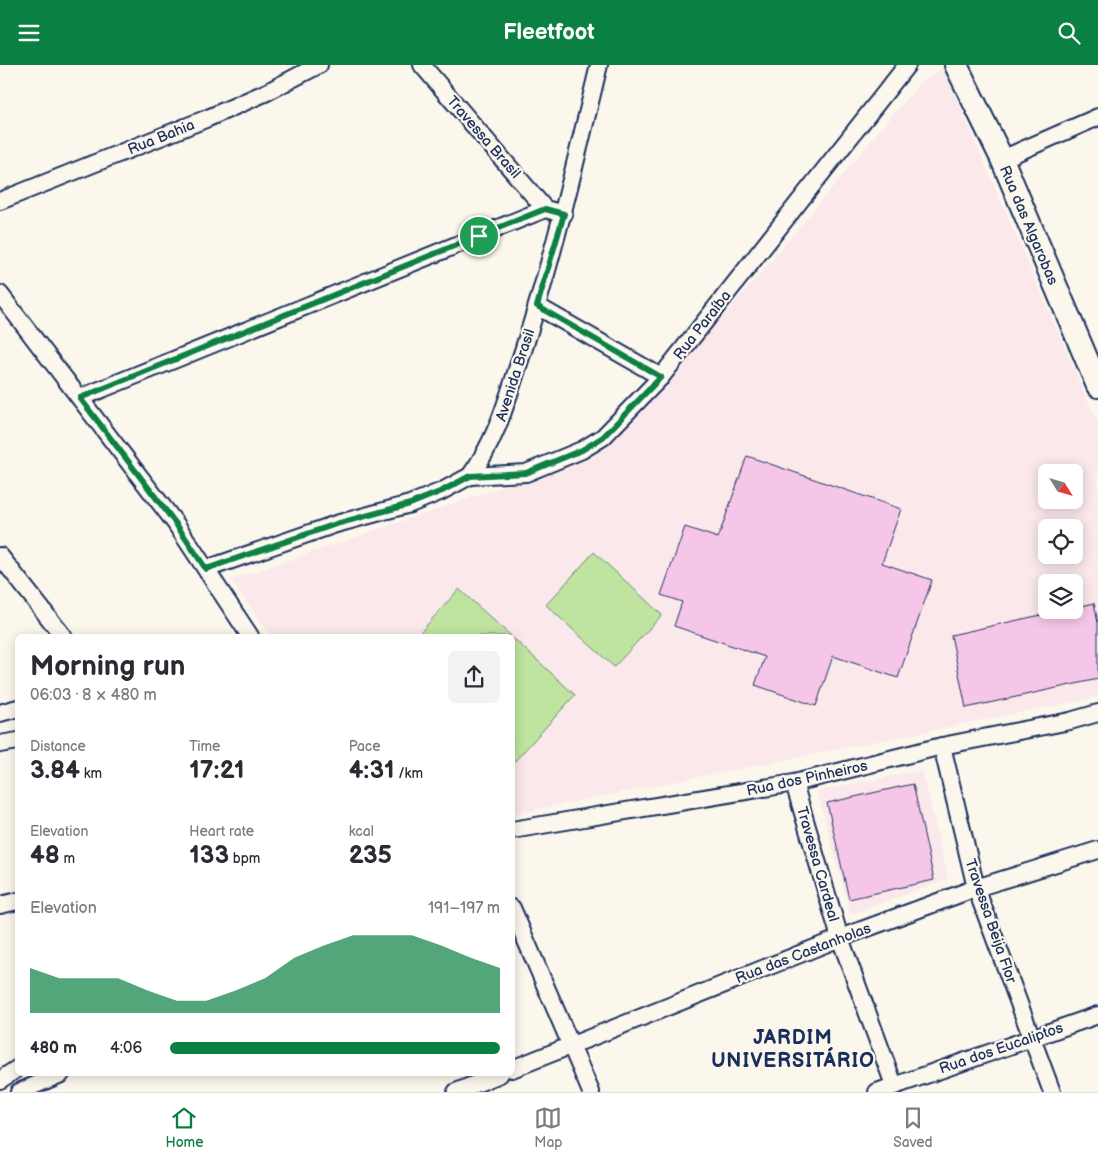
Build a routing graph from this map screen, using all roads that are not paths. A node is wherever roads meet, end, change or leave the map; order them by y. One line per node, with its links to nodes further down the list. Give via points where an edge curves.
1 (319, 65): 8 (street, Rua Bahia, via 208,118)
2 (422, 65): 9 (street, Travessa Brasil)
3 (599, 65): 10 (street, Avenida Brasil)
4 (907, 65): 13 (street, Rua Paraíba)
5 (956, 65): 7 (street, Rua das Algarobas)
6 (1098, 117): 7 (street)
7 (1002, 159): 14 (street, Rua das Algarobas)
8 (0, 201)
9 (545, 209): 10 (street); 15 (street)
10 (564, 214): 12 (street, Avenida Brasil)
11 (0, 294): 15 (street)
12 (537, 306): 13 (street); 16 (street, Avenida Brasil, via 487,453)
13 (661, 377): 16 (street, Rua Paraíba, via 603,437 582,450 526,473)
14 (1098, 386)
15 (80, 398): 18 (street, via 176,524)
16 (470, 476): 18 (street, Rua Paraíba, via 410,504 336,524)
17 (0, 555): 19 (street)
18 (206, 569): 20 (street)
19 (61, 634)
20 (249, 634)
21 (15, 709): 22 (street)
22 (0, 713)
23 (1098, 713): 26 (street, Rua dos Pinheiros)
24 (15, 742): 25 (street)
25 (0, 744)
26 (942, 746): 27 (street, Rua dos Pinheiros); 30 (street, Travessa Beija Flor)
27 (794, 783): 28 (street, Rua dos Pinheiros); 34 (street, Travessa Cardeal)
28 (515, 830)
29 (1098, 850): 30 (street, Rua das Castanholas)
30 (976, 888): 34 (street, Rua das Castanholas); 36 (street, Travessa Beija Flor)
31 (15, 902): 32 (street)
32 (0, 905)
33 (515, 915): 37 (street)
34 (840, 939): 37 (street, Rua das Castanholas); 43 (street, Travessa Cardeal)
35 (1098, 1015): 36 (street, Rua dos Eucaliptos)
36 (1031, 1037): 43 (street, Rua dos Eucaliptos); 48 (street, Travessa Beija Flor)
37 (572, 1044): 38 (street, Rua das Castanholas); 46 (street)
38 (515, 1068)
39 (15, 1069): 42 (street)
40 (55, 1076): 44 (street)
41 (495, 1076): 45 (street)
42 (0, 1080)
43 (894, 1085): 47 (street, Rua dos Eucaliptos)
44 (19, 1092)
45 (456, 1092)
46 (591, 1092)
47 (876, 1092)
48 (1052, 1092)

